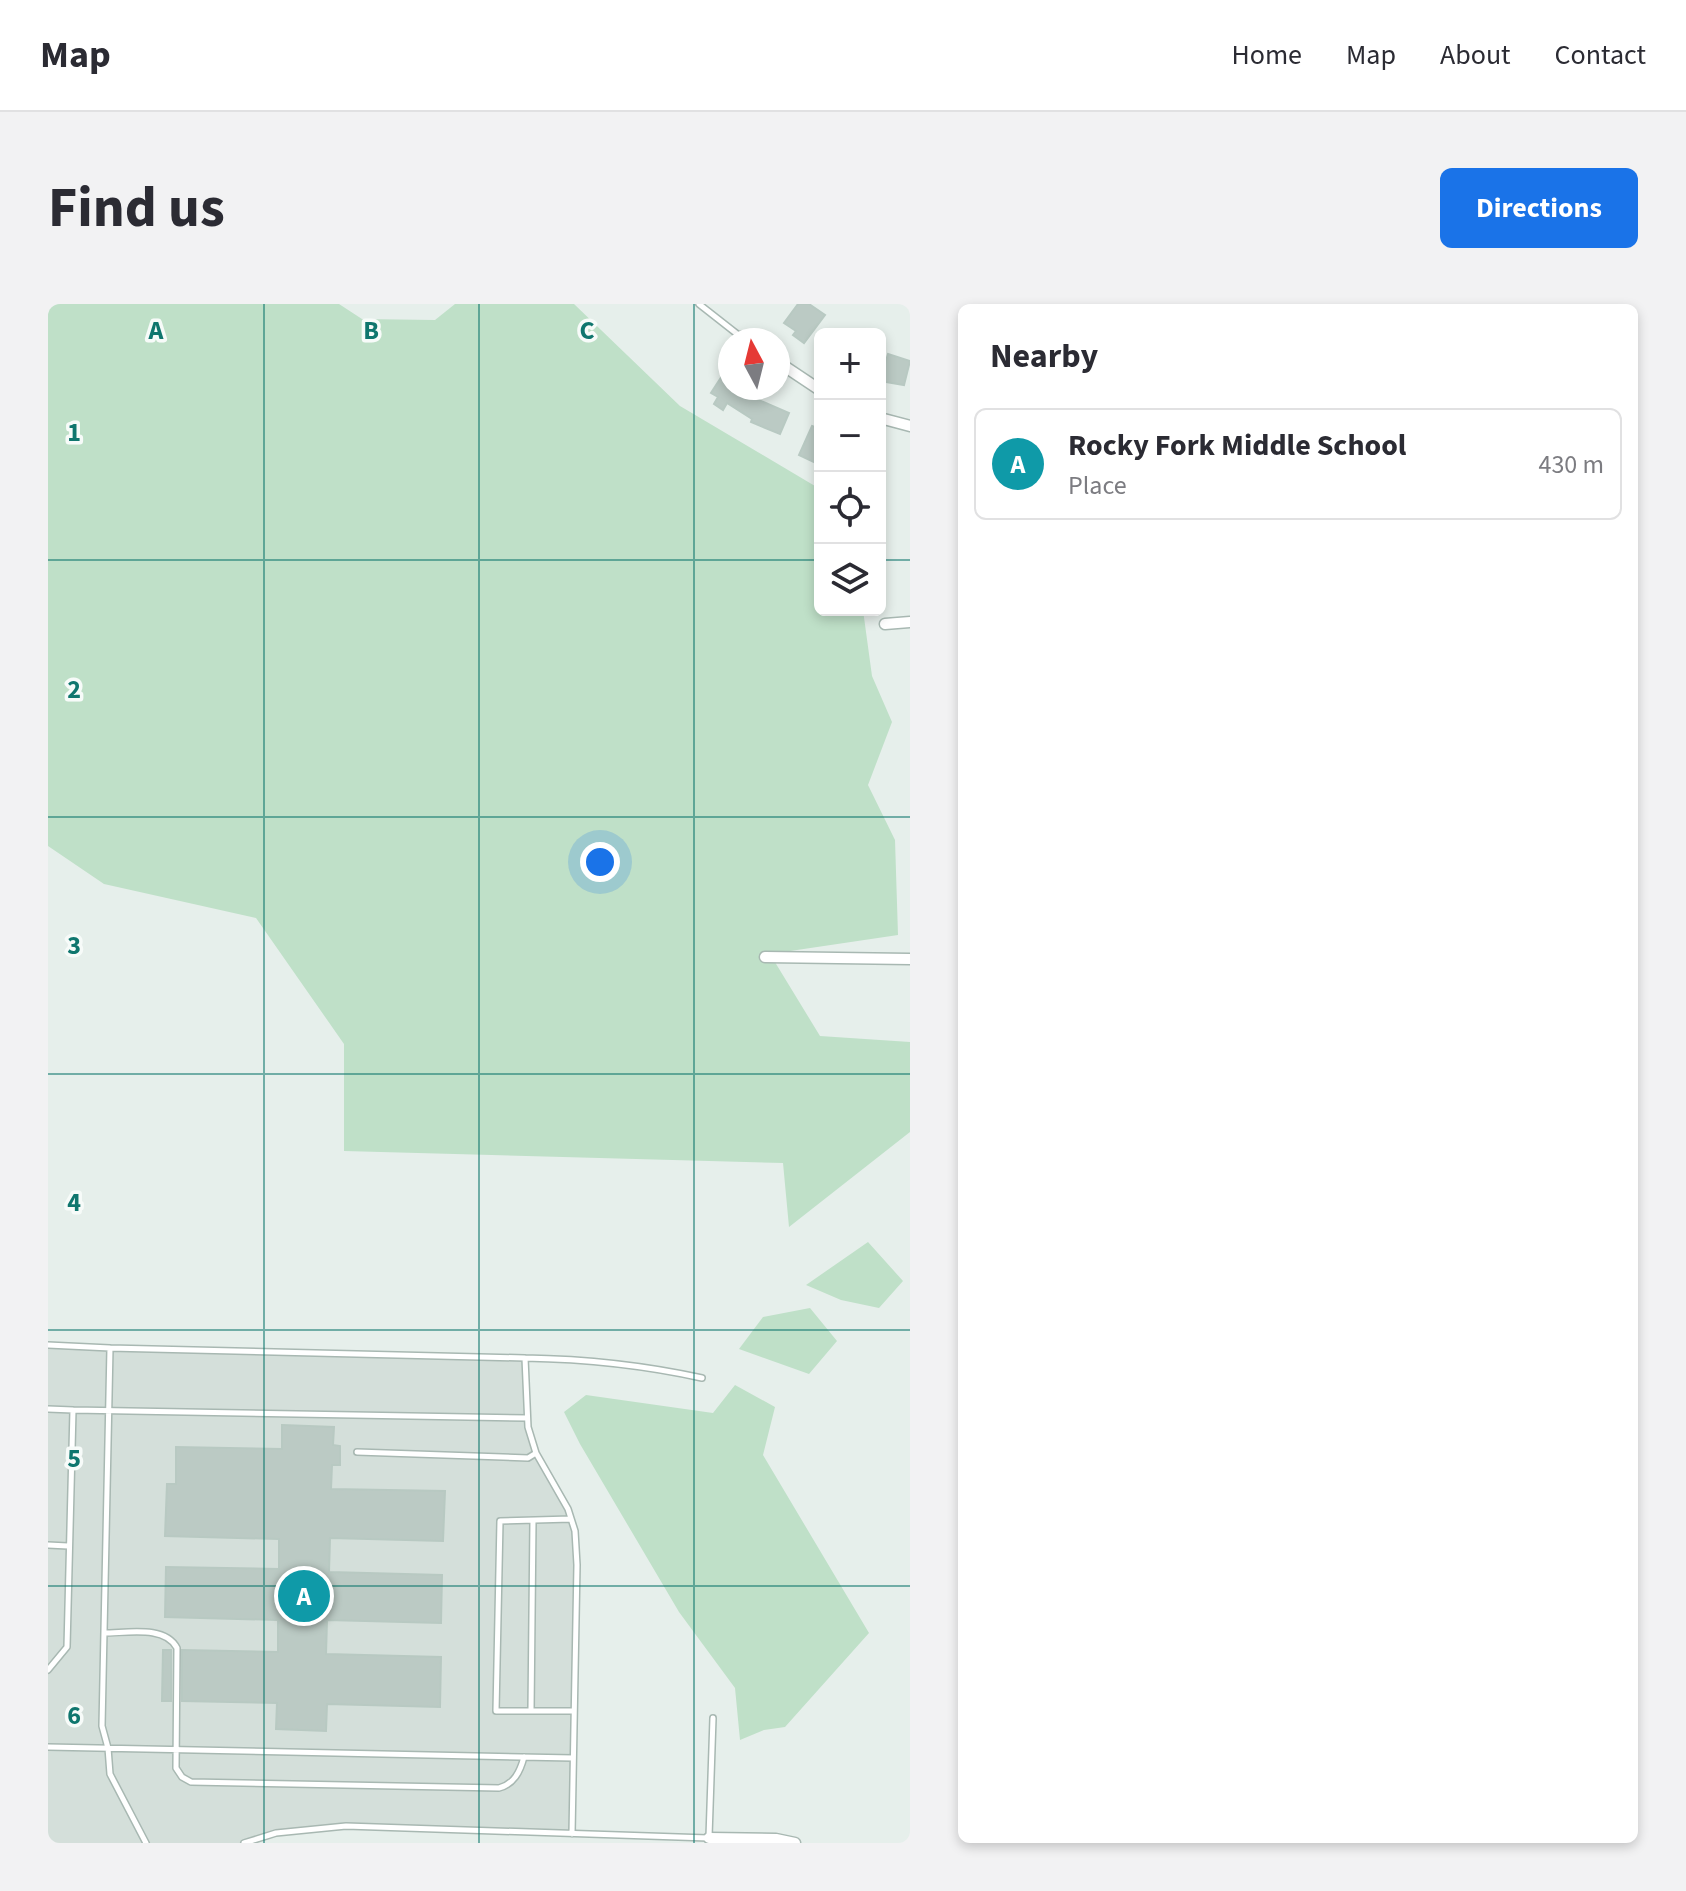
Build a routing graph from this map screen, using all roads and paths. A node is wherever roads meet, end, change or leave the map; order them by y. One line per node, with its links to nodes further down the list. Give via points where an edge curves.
1 (699, 304): 2 (lane)
2 (730, 328)
3 (790, 370): 4 (street)
4 (814, 386)
5 (886, 420): 6 (street)
6 (910, 426)
7 (910, 622): 8 (street)
8 (885, 624)
9 (765, 957): 10 (street)
10 (910, 959)
11 (48, 1345): 12 (lane)
12 (110, 1348): 13 (lane); 17 (lane)
13 (525, 1358): 14 (lane, via 591,1359); 18 (lane)
14 (702, 1378)
15 (48, 1409): 16 (lane)
16 (73, 1410): 17 (lane); 24 (lane)
17 (109, 1411): 18 (lane); 25 (lane)
18 (527, 1418): 20 (lane)
19 (357, 1452): 20 (lane, via 528,1458)
20 (536, 1453): 21 (lane)
21 (571, 1519): 22 (lane); 28 (lane, via 577,1565)
22 (533, 1521): 27 (lane); 27 (lane, via 500,1521 496,1710)
23 (48, 1545): 24 (lane)
24 (68, 1546): 26 (lane, via 67,1647)
25 (104, 1633): 31 (lane, via 102,1726); 32 (lane, via 160,1633 173,1639)
26 (48, 1670)
27 (531, 1710): 28 (lane)
28 (574, 1711): 34 (lane)
29 (713, 1718): 36 (lane)
30 (48, 1747): 31 (lane)
31 (108, 1748): 32 (lane); 37 (lane, via 110,1774)
32 (175, 1750): 33 (lane); 33 (lane, via 176,1768 191,1782 431,1787 509,1785)
33 (524, 1757): 34 (lane)
34 (573, 1758): 35 (lane)
35 (572, 1834): 36 (lane); 38 (lane, via 346,1826 276,1833)
36 (709, 1841): 39 (street)
37 (146, 1843)
38 (244, 1843)
39 (795, 1843)

